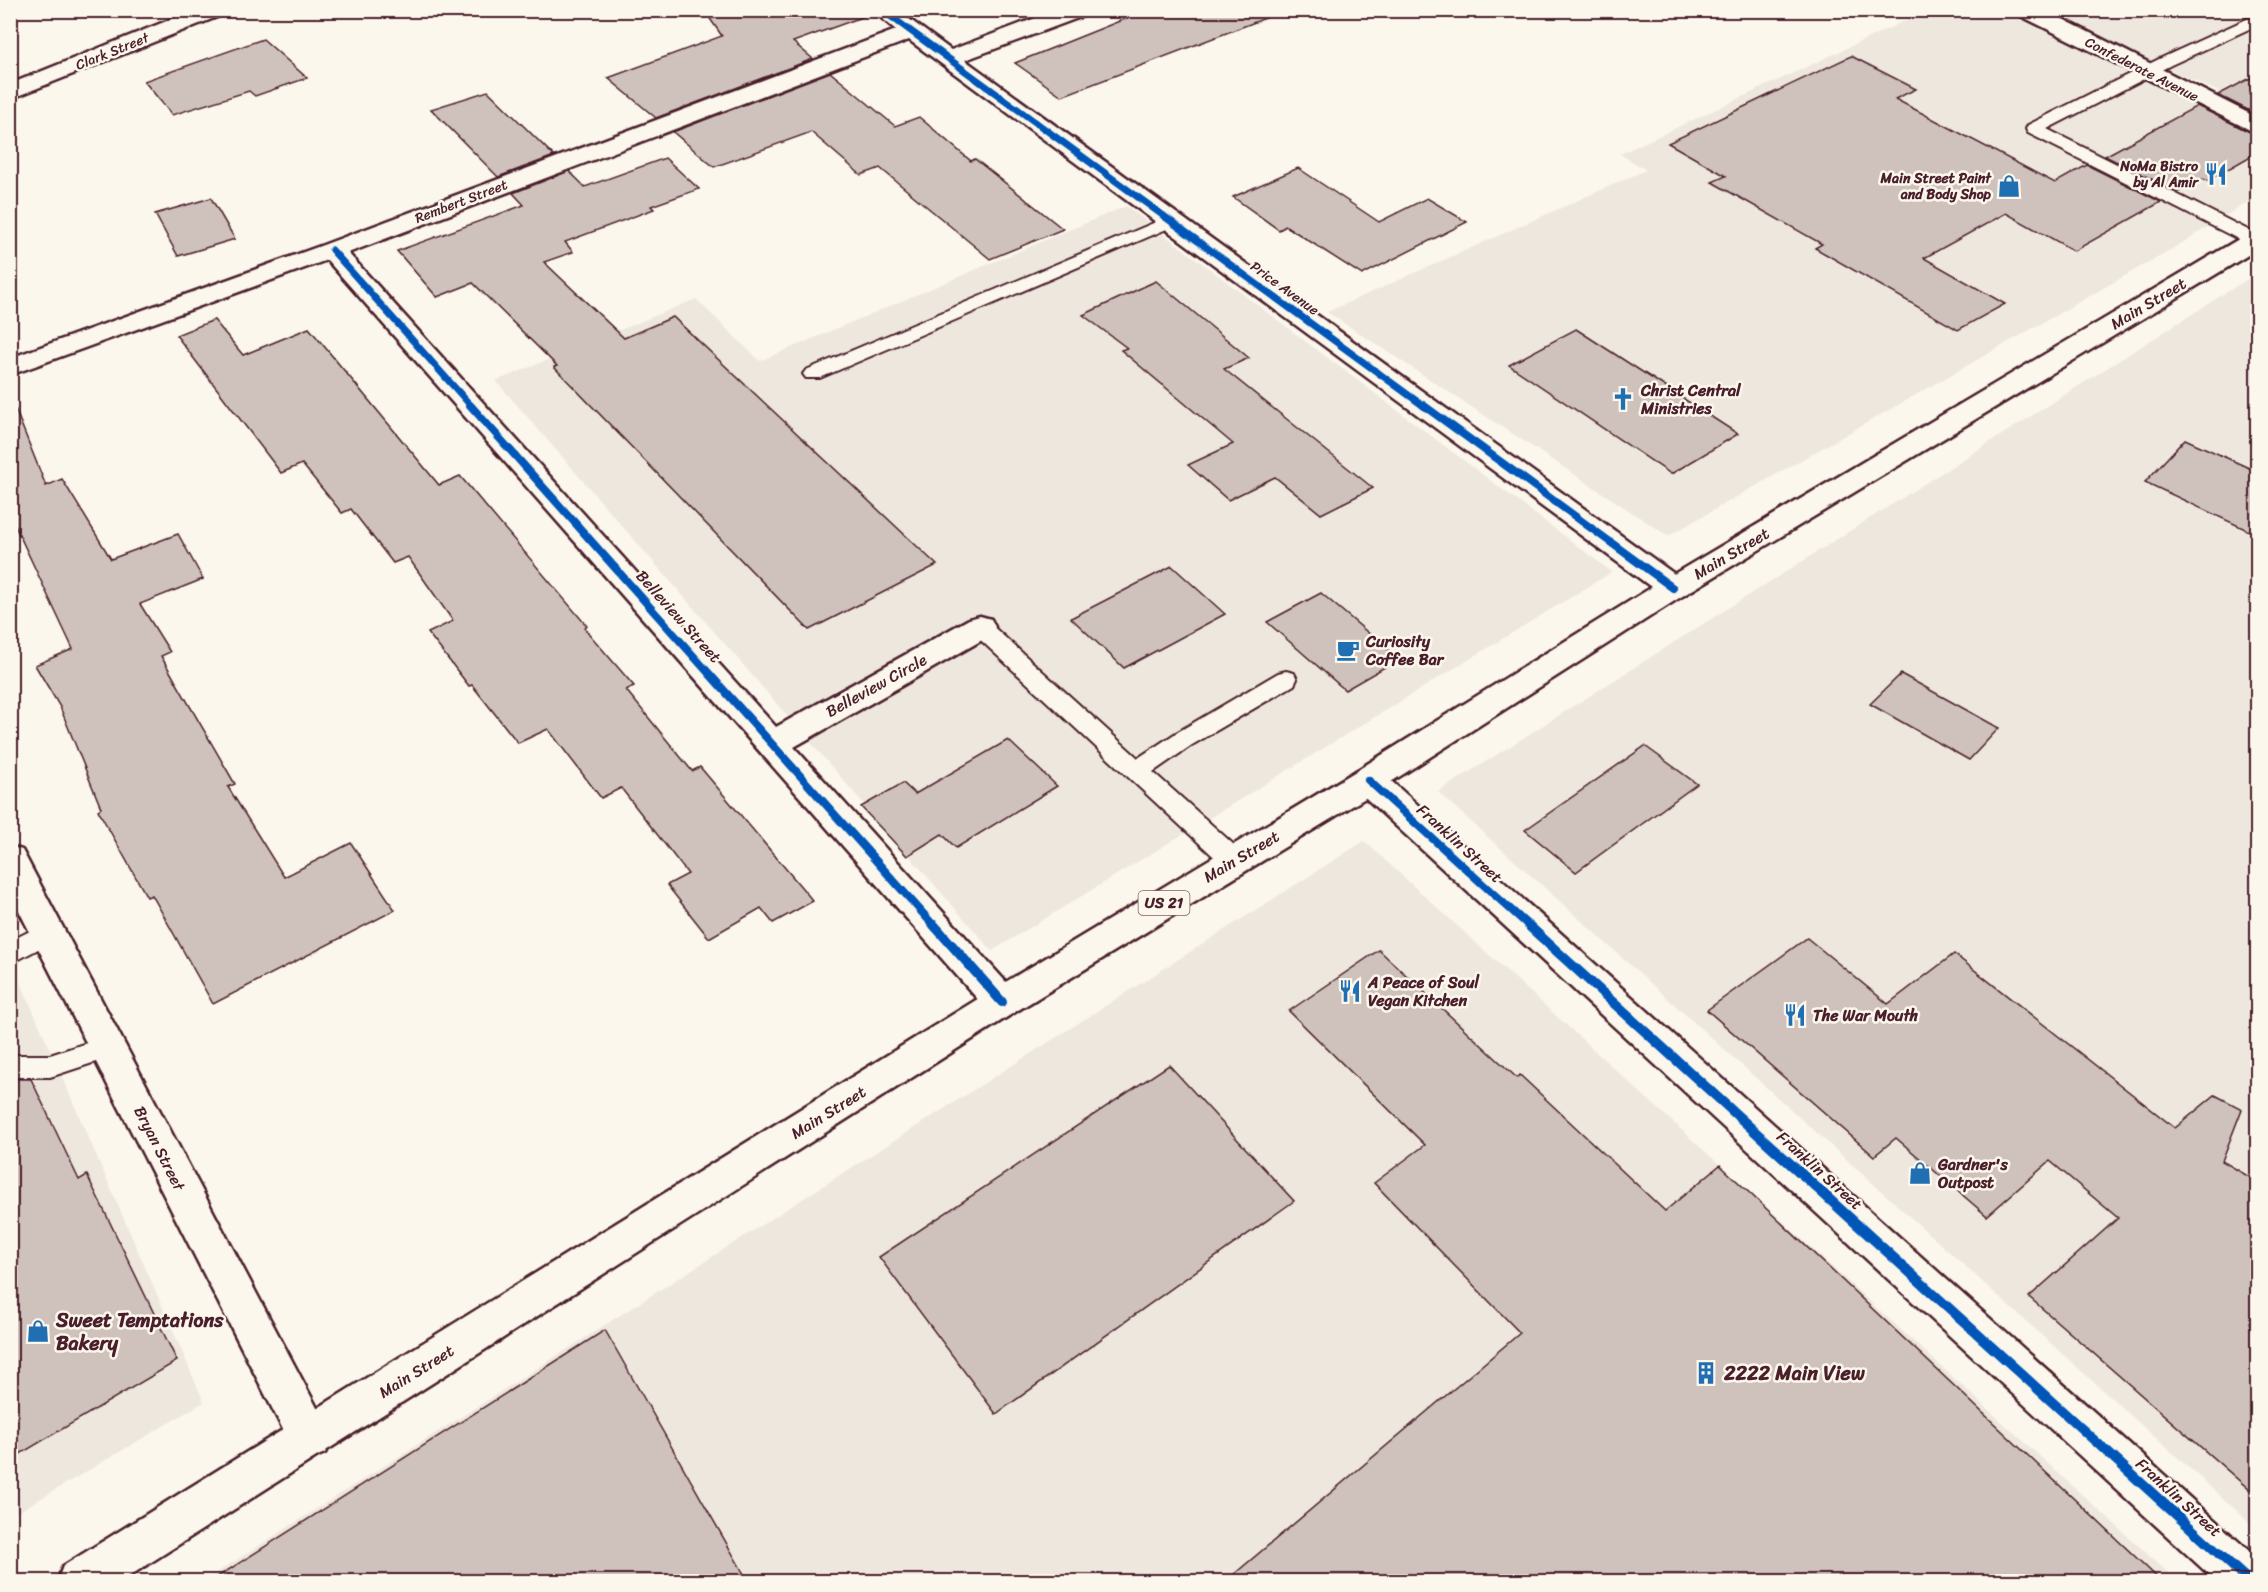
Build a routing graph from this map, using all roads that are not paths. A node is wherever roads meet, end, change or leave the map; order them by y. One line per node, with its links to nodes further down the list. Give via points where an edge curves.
1 (214, 10): 9 (street, Clark Street)
2 (882, 10): 6 (street, Price Avenue)
3 (1078, 10): 7 (street)
4 (2026, 10): 8 (street, Confederate Avenue)
5 (2258, 27): 8 (lane, via 2249,23)
6 (911, 32): 7 (street, Price Avenue); 13 (street, Rembert Street)
7 (948, 59): 11 (street, Price Avenue)
8 (2147, 71): 10 (street, Confederate Avenue); 12 (lane, via 2034,129)
9 (10, 92)
10 (2258, 127)
11 (1170, 221): 15 (lane); 16 (street, Price Avenue)
12 (2256, 239): 16 (street, Main Street / US 21)
13 (332, 250): 14 (street, Rembert Street); 19 (street, Belleview Street)
14 (10, 367)
15 (813, 374)
16 (1673, 588): 21 (street, Main Street / US 21)
17 (980, 627): 19 (street, Belleview Circle); 20 (lane)
18 (1286, 679): 20 (lane)
19 (772, 744): 26 (street, Belleview Street)
20 (1137, 771): 23 (lane)
21 (1368, 780): 23 (street, Main Street / US 21); 31 (street, Franklin Street)
22 (10, 860): 24 (street, Bryan Street)
23 (1234, 860): 26 (street, Main Street / US 21)
24 (48, 932): 25 (lane); 27 (street, Bryan Street)
25 (10, 954)
26 (1002, 1002): 29 (street, Main Street / US 21)
27 (108, 1047): 28 (lane, via 50,1066); 29 (street, Bryan Street)
28 (10, 1066)
29 (310, 1438): 30 (street, Main Street / US 21)
30 (79, 1581)
31 (2250, 1581)

